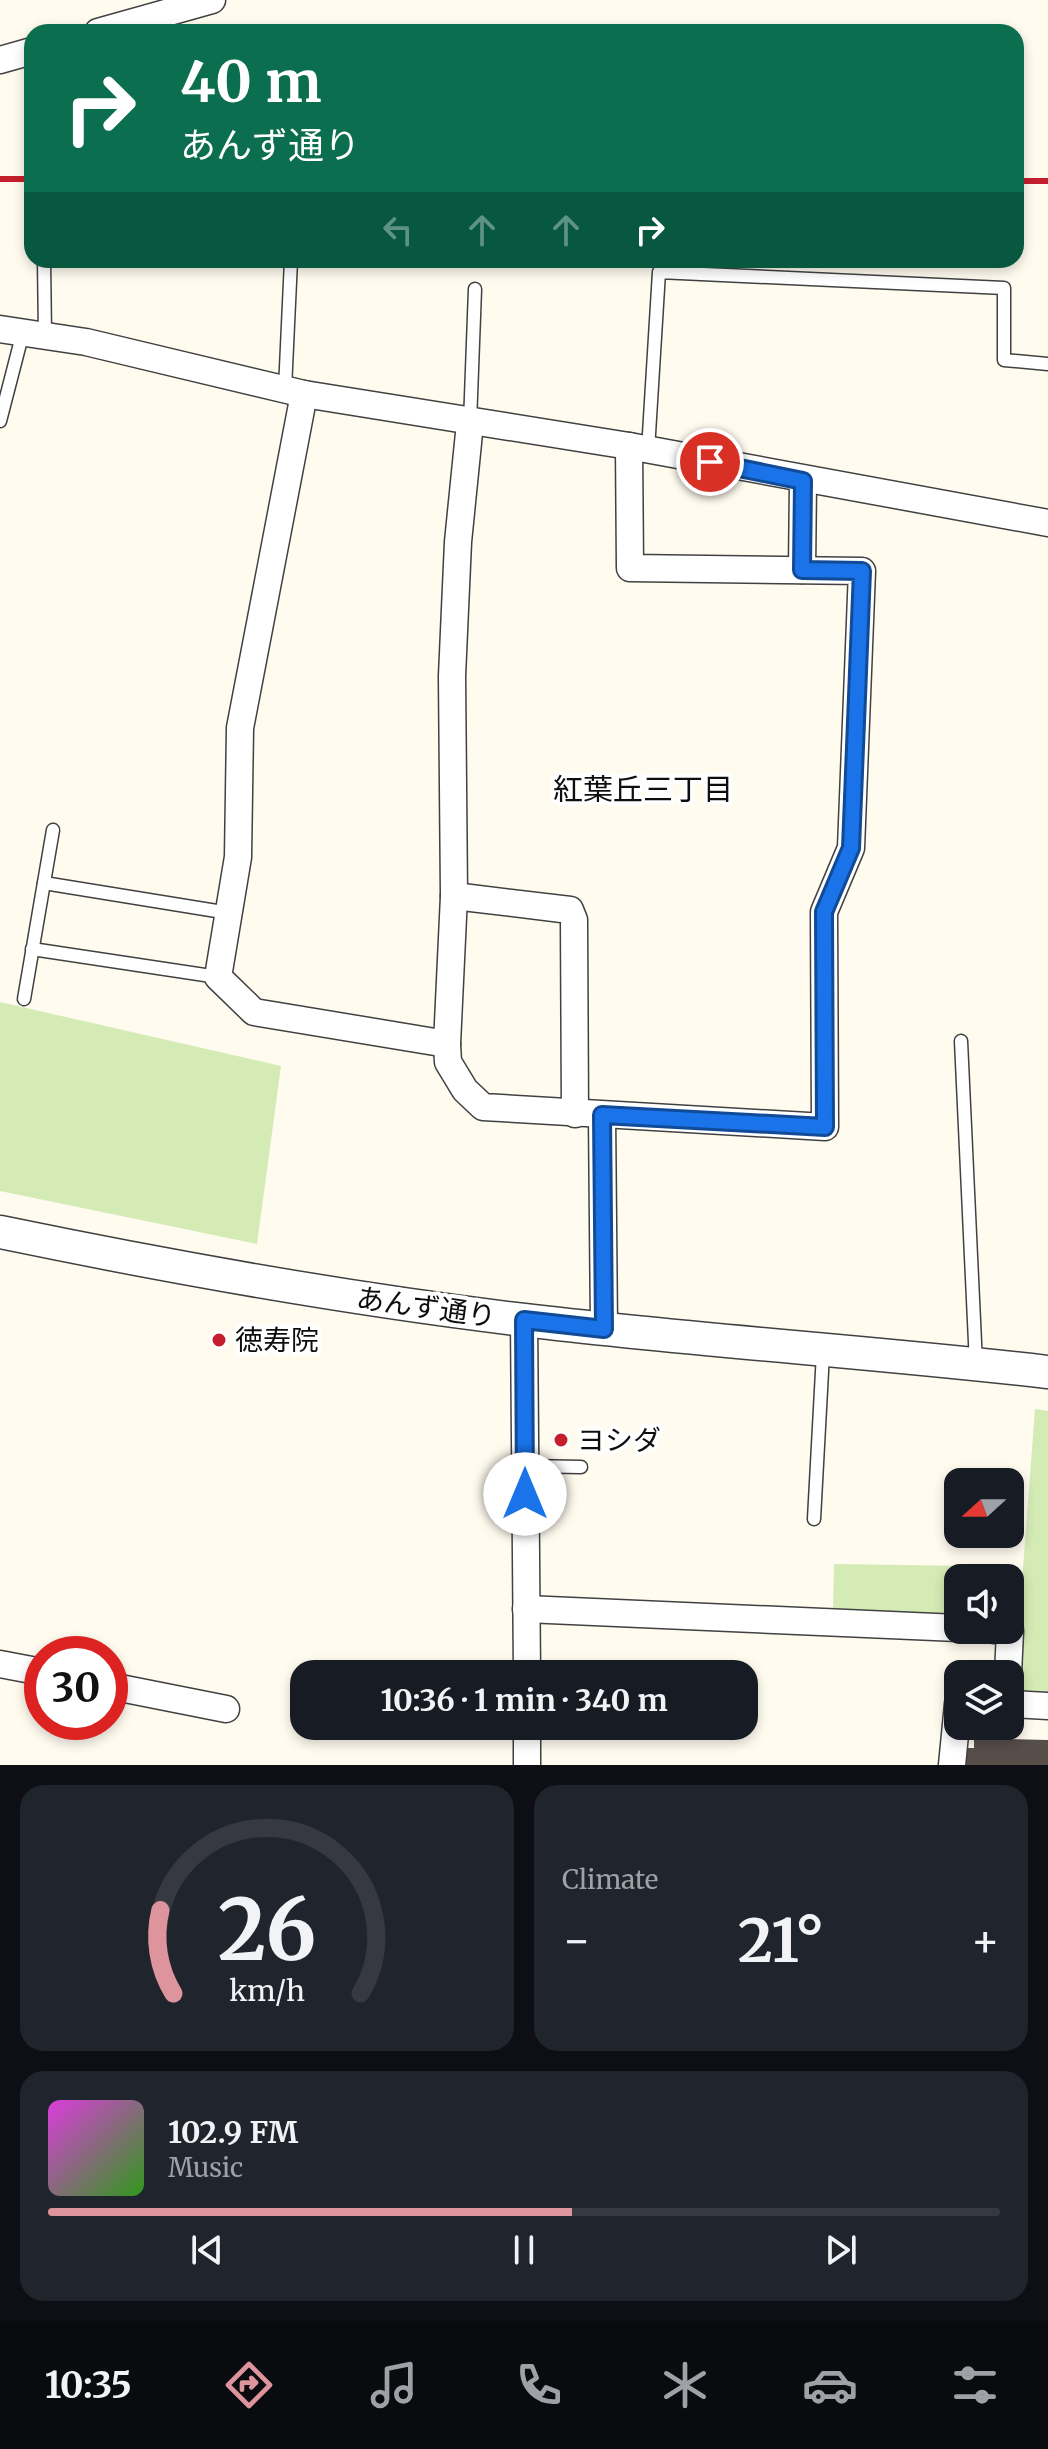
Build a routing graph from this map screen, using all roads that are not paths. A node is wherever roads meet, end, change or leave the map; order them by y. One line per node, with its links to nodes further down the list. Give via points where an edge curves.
1 (212, 0): 2 (street)
2 (146, 9): 3 (street)
3 (115, 24)
4 (24, 53): 5 (street)
5 (0, 60)
6 (42, 268): 11 (lane)
7 (291, 268): 13 (lane)
8 (659, 268): 16 (lane)
9 (690, 268): 12 (lane, via 1004,288 1004,360)
10 (475, 289): 15 (lane)
11 (22, 332): 13 (street); 14 (lane)
12 (1048, 364)
13 (294, 392): 15 (street); 23 (street, via 240,728 238,857)
14 (0, 421)
15 (470, 423): 16 (street); 22 (street, via 452,676)
16 (638, 448): 17 (street); 19 (street, via 630,568)
17 (803, 481): 18 (street); 19 (street)
18 (1048, 523)
19 (802, 570): 30 (street, via 862,571 851,848 824,912 825,1127)
20 (53, 830): 21 (lane)
21 (44, 883): 23 (lane); 24 (lane)
22 (454, 896): 28 (street); 29 (street, via 570,910)
23 (229, 913): 25 (street)
24 (32, 949): 25 (lane); 26 (lane)
25 (218, 977): 28 (street, via 254,1012)
26 (24, 999)
27 (961, 1041): 35 (lane)
28 (447, 1044): 29 (street, via 448,1062 483,1107)
29 (575, 1114): 30 (street)
30 (602, 1115): 33 (street)
31 (0, 1232): 32 (street, あんず通り, via 257,1283)
32 (524, 1320): 33 (street, あんず通り); 37 (street)
33 (604, 1329): 34 (street, あんず通り)
34 (823, 1349): 35 (street, あんず通り); 39 (lane)
35 (976, 1364): 36 (street, あんず通り)
36 (1048, 1372)
37 (525, 1466): 38 (lane); 40 (street)
38 (581, 1467)
39 (814, 1519)
40 (526, 1609): 41 (street); 42 (street)
41 (944, 1627)
42 (527, 1660)
43 (0, 1664): 44 (street)
44 (24, 1669)
45 (128, 1690): 48 (street)
46 (1024, 1705): 47 (street)
47 (1048, 1706)
48 (226, 1709)
49 (527, 1740): 51 (street)
50 (954, 1740): 52 (street)
51 (527, 1765)
52 (952, 1765)

